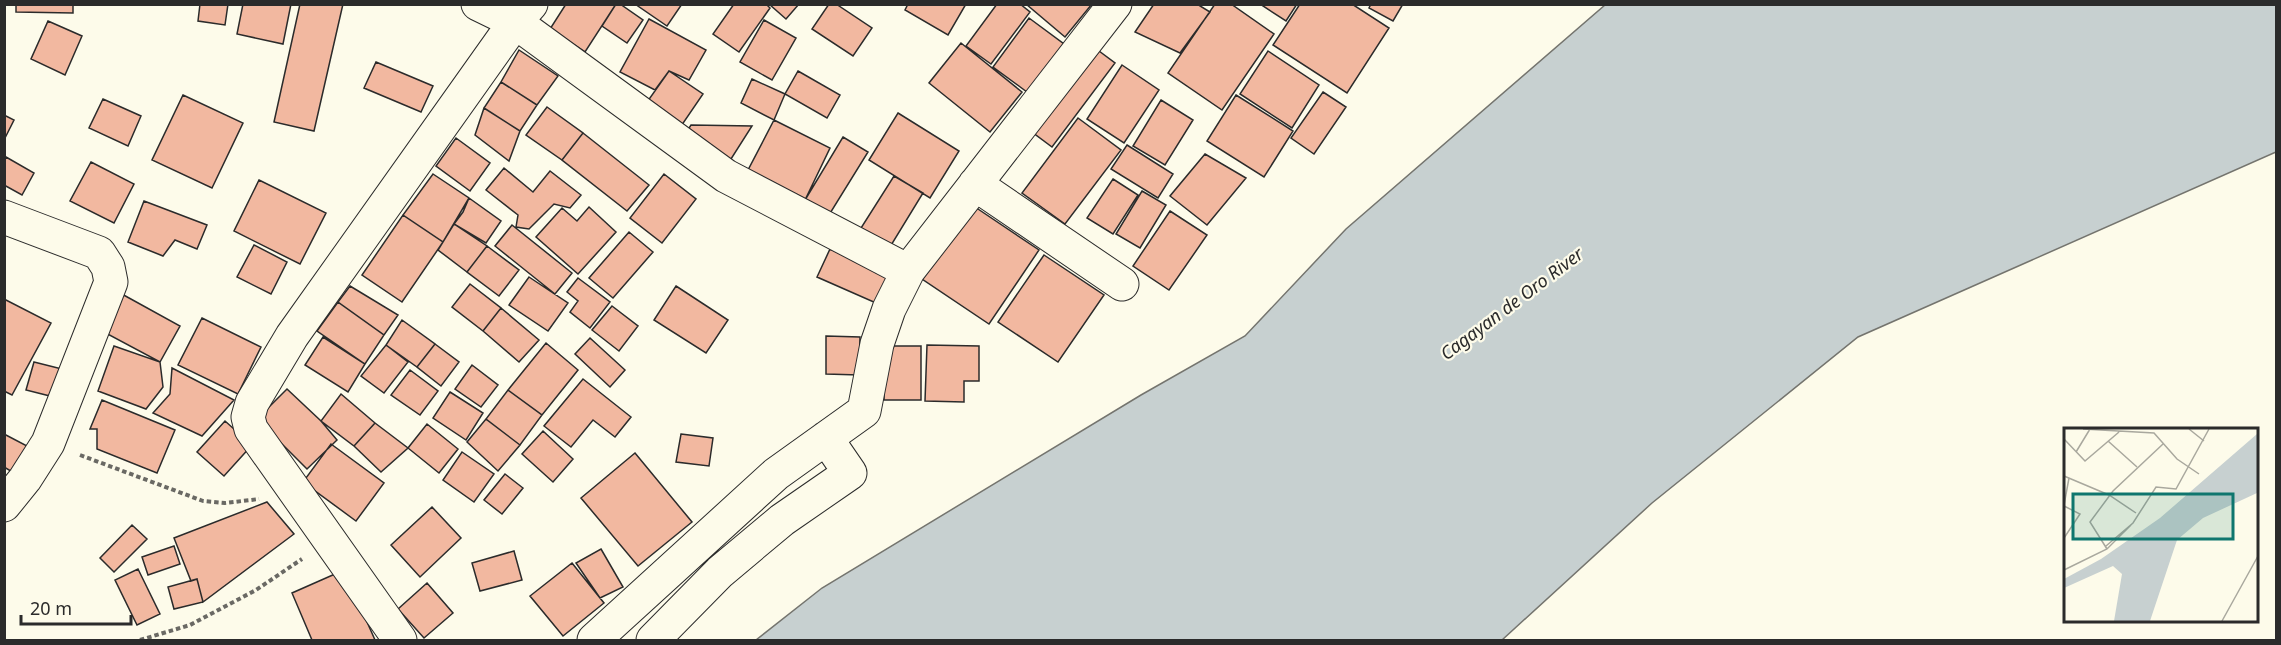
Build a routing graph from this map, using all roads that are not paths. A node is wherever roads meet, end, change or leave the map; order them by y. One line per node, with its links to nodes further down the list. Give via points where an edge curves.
1 (478, 4): 3 (street)
2 (1115, 4): 4 (street)
3 (523, 13): 6 (street, via 726,176); 10 (street, via 292,336 252,403 248,417 250,429)
4 (975, 184): 6 (street); 7 (street)
5 (4, 217): 9 (street, via 99,254 108,267 111,282 48,443)
6 (908, 271): 8 (street, via 888,309 877,344 864,411)
7 (1122, 284)
8 (825, 438): 11 (street, via 776,474); 12 (street, via 850,472 720,572)
9 (4, 506)
10 (400, 640)
11 (594, 640)
12 (653, 640)

